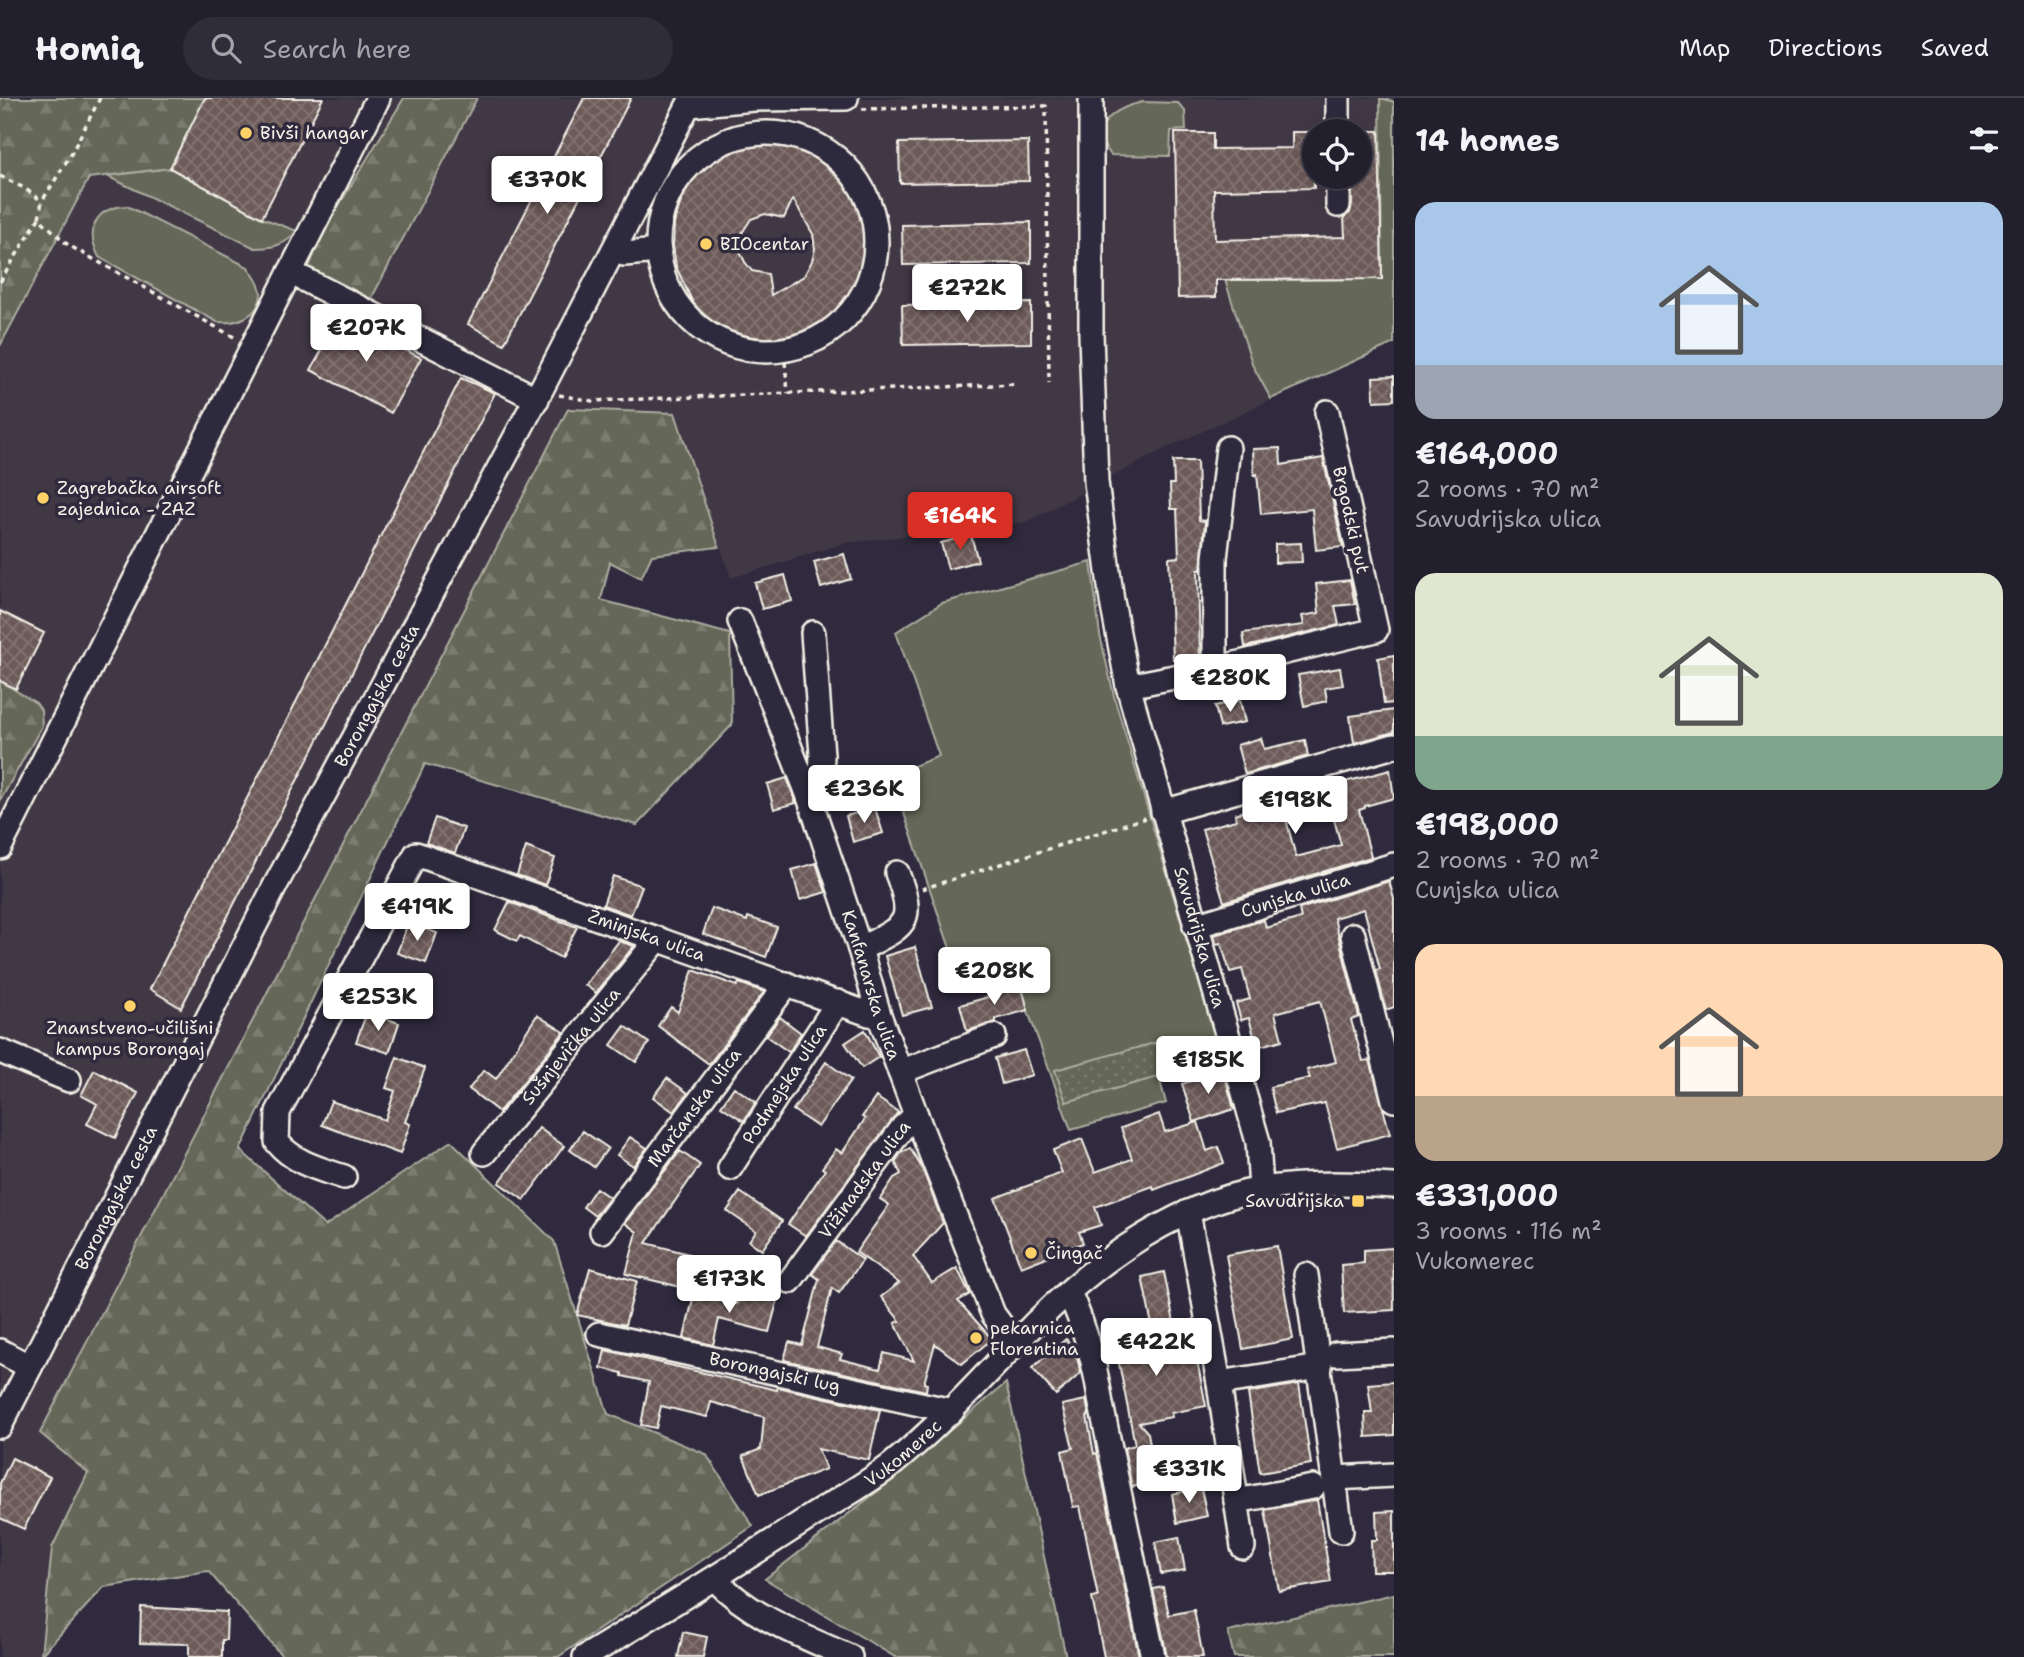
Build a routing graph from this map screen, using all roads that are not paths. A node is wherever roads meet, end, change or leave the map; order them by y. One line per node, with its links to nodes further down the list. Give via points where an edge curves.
1 (377, 98): 11 (street)
2 (1091, 98): 18 (street, Savudrijska ulica, via 1096,482)
3 (1338, 98): 6 (street)
4 (686, 100): 5 (street, Borongajska cesta); 9 (street, Borongajska cesta)
5 (848, 104)
6 (1338, 119)
7 (1338, 189): 8 (street)
8 (1338, 205)
9 (614, 250): 10 (street, via 624,254); 12 (street, Borongajska cesta)
10 (659, 251): 10 (street, via 660,219 678,178 724,140 765,130 801,137 840,161 860,185 875,240 874,265 856,305 843,320 822,339 763,354 734,348 706,334 686,315 668,286)
11 (290, 272): 12 (street); 22 (street)
12 (539, 394): 53 (street, Borongajska cesta, via 276,884)
13 (1327, 412): 17 (street, Brgodski put, via 1376,629)
14 (1228, 448): 17 (street, via 1215,558)
15 (740, 621): 20 (street, Kanfanarska ulica)
16 (813, 632): 20 (street, via 822,754 821,777)
17 (1215, 669): 18 (street)
18 (1128, 686): 21 (street, Savudrijska ulica)
19 (1394, 746): 21 (street)
20 (807, 791): 28 (street, Kanfanarska ulica)
21 (1163, 812): 25 (street, Savudrijska ulica)
22 (0, 847)
23 (1394, 865): 25 (street, Cunjska ulica)
24 (901, 883): 28 (street, via 908,912 902,924)
25 (1195, 926): 42 (street, Savudrijska ulica, via 1258,1142)
26 (1353, 935): 36 (street)
27 (658, 939): 29 (street, Žminjska ulica); 38 (street, Šušnjevička ulica); 40 (street, Žminjska ulica, via 416,854 278,1112 277,1142 286,1154)
28 (860, 949): 31 (street, Kanfanarska ulica)
29 (787, 984): 30 (street, Žminjska ulica); 44 (street, Marčanska ulica)
30 (838, 1002): 31 (street, Žminjska ulica); 39 (street, Podmejska ulica)
31 (879, 1015): 34 (street, Kanfanarska ulica)
32 (994, 1036): 34 (street)
33 (0, 1051): 35 (street)
34 (900, 1072): 37 (street, Kanfanarska ulica)
35 (69, 1080)
36 (1394, 1100)
37 (916, 1115): 46 (street, Vižinadska ulica); 49 (street, Kanfanarska ulica, via 993,1314)
38 (484, 1153)
39 (730, 1168)
40 (345, 1177)
41 (1394, 1186): 42 (street, Vukomerec, via 1332,1183)
42 (1261, 1189): 43 (street, Vukomerec)
43 (1188, 1212): 47 (street, Vukomerec, via 1128,1246); 54 (street)
44 (603, 1231)
45 (1306, 1275): 52 (street)
46 (790, 1281)
47 (1069, 1292): 49 (street, Vukomerec); 66 (street, via 1086,1329 1095,1365)
48 (599, 1334): 55 (street, Borongajski lug)
49 (1015, 1344): 55 (street, Vukomerec)
50 (1394, 1351): 52 (street)
51 (0, 1352): 53 (street)
52 (1328, 1360): 54 (street); 58 (street)
53 (30, 1367): 56 (street, Borongajska cesta)
54 (1219, 1383): 60 (street)
55 (952, 1411): 63 (street, Vukomerec, via 889,1466)
56 (0, 1426)
57 (1394, 1475): 58 (street)
58 (1334, 1478): 61 (street)
59 (1313, 1487): 60 (street)
60 (1236, 1501): 62 (street)
61 (1340, 1531)
62 (1242, 1547)
63 (715, 1579): 64 (street, Vukomerec); 65 (street, via 774,1622)
64 (585, 1657)
65 (849, 1657)
66 (1153, 1657)

